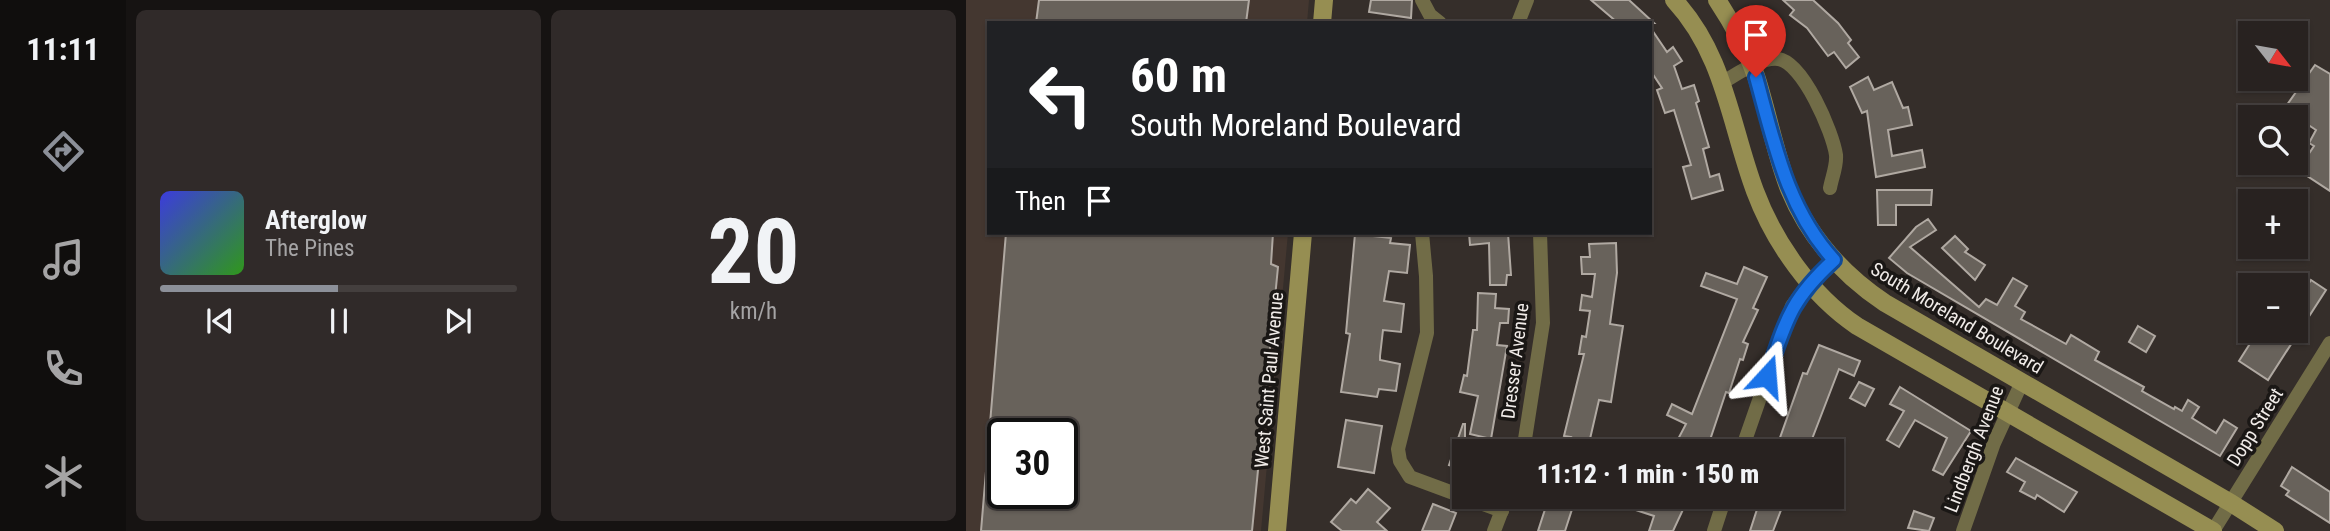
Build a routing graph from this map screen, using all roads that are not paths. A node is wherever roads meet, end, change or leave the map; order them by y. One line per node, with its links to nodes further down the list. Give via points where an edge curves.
1 (1324, 0): 6 (street)
2 (1422, 0): 7 (street)
3 (1527, 0): 8 (street)
4 (1674, 0): 10 (street, via 1711,52)
5 (1717, 0): 9 (street, South Moreland Boulevard)
6 (1322, 21)
7 (1436, 21)
8 (1519, 21)
9 (1752, 67): 10 (street); 11 (street, via 1782,60 1805,83 1834,144 1837,159); 15 (street, South Moreland Boulevard, via 1791,193)
10 (1723, 82): 16 (street, via 1754,190 1769,223)
11 (1830, 188)
12 (1303, 235): 26 (street, West Saint Paul Avenue)
13 (1422, 235): 22 (street, via 1427,333 1398,449 1410,477)
14 (1540, 235): 20 (street, Dresser Avenue, via 1543,323)
15 (1834, 260): 16 (street); 18 (street, South Moreland Boulevard, via 1885,303)
16 (1810, 282): 19 (street, via 1857,326); 21 (street, via 1792,306)
17 (2330, 342): 23 (street, Dopp Street)
18 (2022, 382): 19 (street, Lindbergh Avenue); 23 (street, South Moreland Boulevard)
19 (2006, 411): 29 (street, Lindbergh Avenue); 30 (street)
20 (1525, 439)
21 (1746, 439)
22 (1452, 489)
23 (2231, 503): 30 (street, Dopp Street); 31 (street, South Moreland Boulevard)
24 (1502, 509): 27 (street)
25 (1721, 509): 28 (street)
26 (1277, 531)
27 (1494, 531)
28 (1714, 531)
29 (1964, 531)
30 (2213, 531)
31 (2275, 531)

